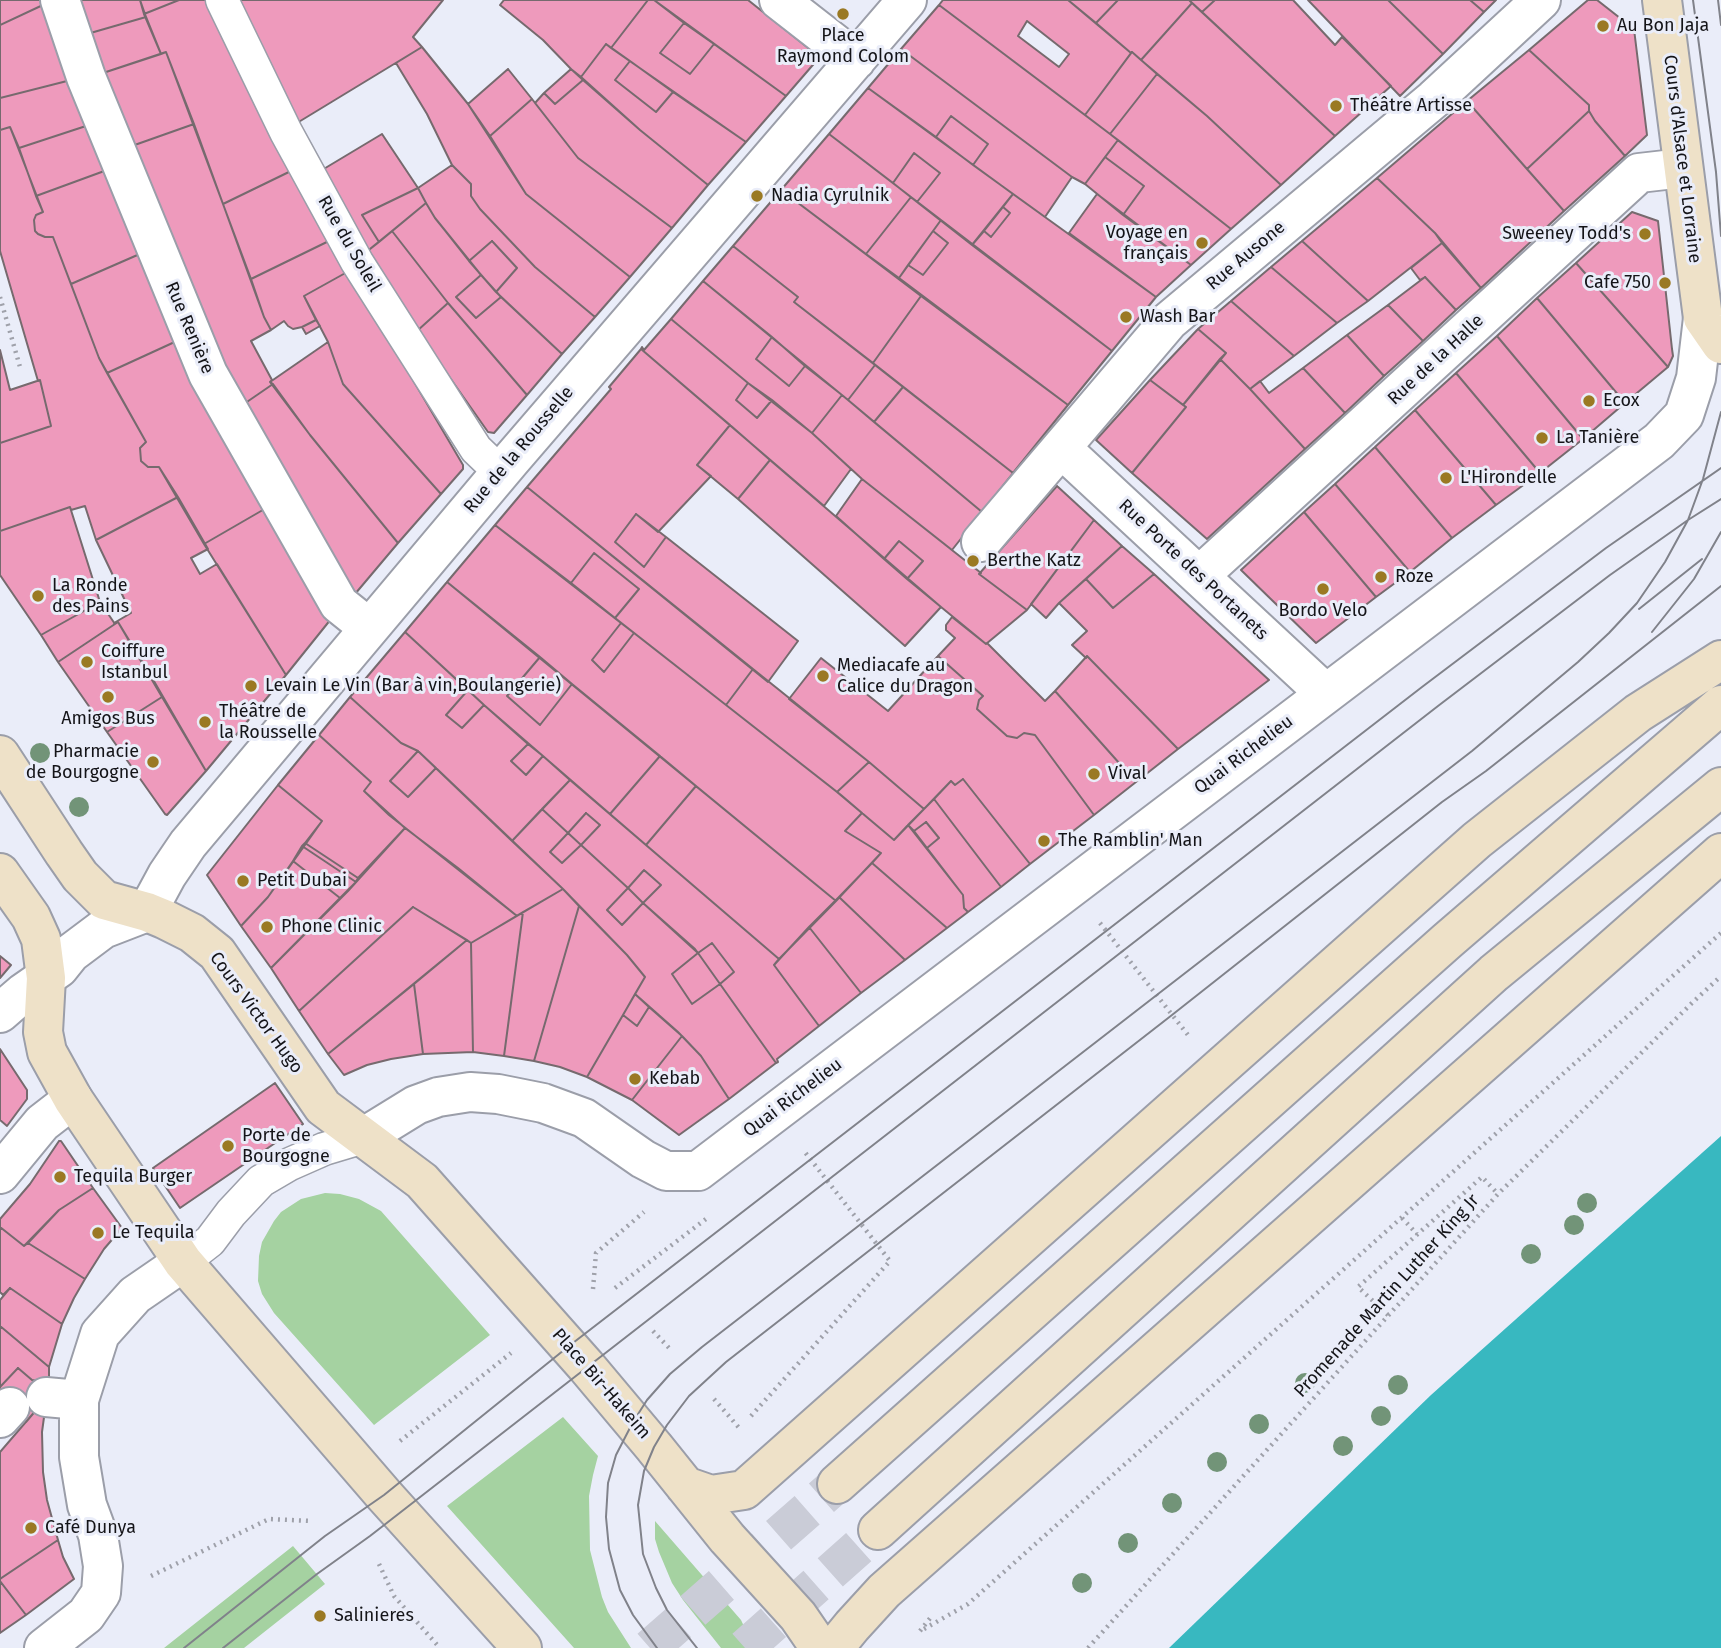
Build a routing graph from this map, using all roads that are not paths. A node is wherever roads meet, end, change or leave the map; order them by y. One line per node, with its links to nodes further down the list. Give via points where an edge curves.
1 (60, 0): 14 (street, Rue Renière, via 86,77 208,374 339,604)
2 (222, 0): 11 (lane, Rue du Soleil, via 286,132 357,262 476,449)
3 (779, 0): 7 (street)
4 (907, 0): 7 (street, Rue de la Rousselle)
5 (1541, 0): 10 (street, Rue Ausone, via 1434,99 1169,320)
6 (1662, 0): 8 (main road, Cours d'Alsace et Lorraine)
7 (856, 60): 11 (street, Rue de la Rousselle)
8 (1683, 167): 9 (main road, Cours d'Alsace et Lorraine); 13 (street, Rue de la Halle, via 1639,173)
9 (1712, 331): 16 (street, Quai Richelieu, via 1684,415 1659,441)
10 (1061, 448): 12 (street, Rue Ausone); 13 (street, Rue Porte des Portanets)
11 (500, 472): 14 (street, Rue de la Rousselle)
12 (981, 542)
13 (1199, 576): 16 (street, Rue Porte des Portanets)
14 (369, 628): 22 (street, Rue de la Rousselle, via 188,844)
15 (1721, 660): 30 (main road, via 1638,713 1477,840 744,1490 712,1495)
16 (1325, 693): 26 (street, Quai Richelieu, via 698,1171 666,1171 584,1118 498,1094 438,1097)
17 (1721, 705): 29 (main road, via 1447,941)
18 (0, 755): 22 (main road, Cours Victor Hugo, via 80,876 104,900)
19 (1721, 787): 31 (main road, via 1494,974)
20 (1721, 853): 35 (main road, via 884,1591)
21 (0, 873): 23 (main road, via 41,939)
22 (147, 912): 23 (street, via 103,929); 26 (main road, Cours Victor Hugo, via 192,933 217,953 323,1107)
23 (46, 978): 24 (street); 25 (main road, via 43,1032 47,1052)
24 (0, 1013)
25 (73, 1098): 27 (street, via 42,1123); 28 (main road)
26 (364, 1137): 28 (lane, via 313,1154 261,1181 210,1241); 30 (main road, Place Bir-Hakeim, via 422,1181)
27 (0, 1174)
28 (183, 1262): 32 (main road); 33 (street, via 135,1295 100,1334 63,1399 98,1535 101,1593 86,1615)
29 (837, 1484)
30 (685, 1486): 34 (main road, Place Bir-Hakeim, via 798,1616)
31 (878, 1530)
32 (521, 1647)
33 (44, 1648)
34 (820, 1648)
35 (834, 1648)

